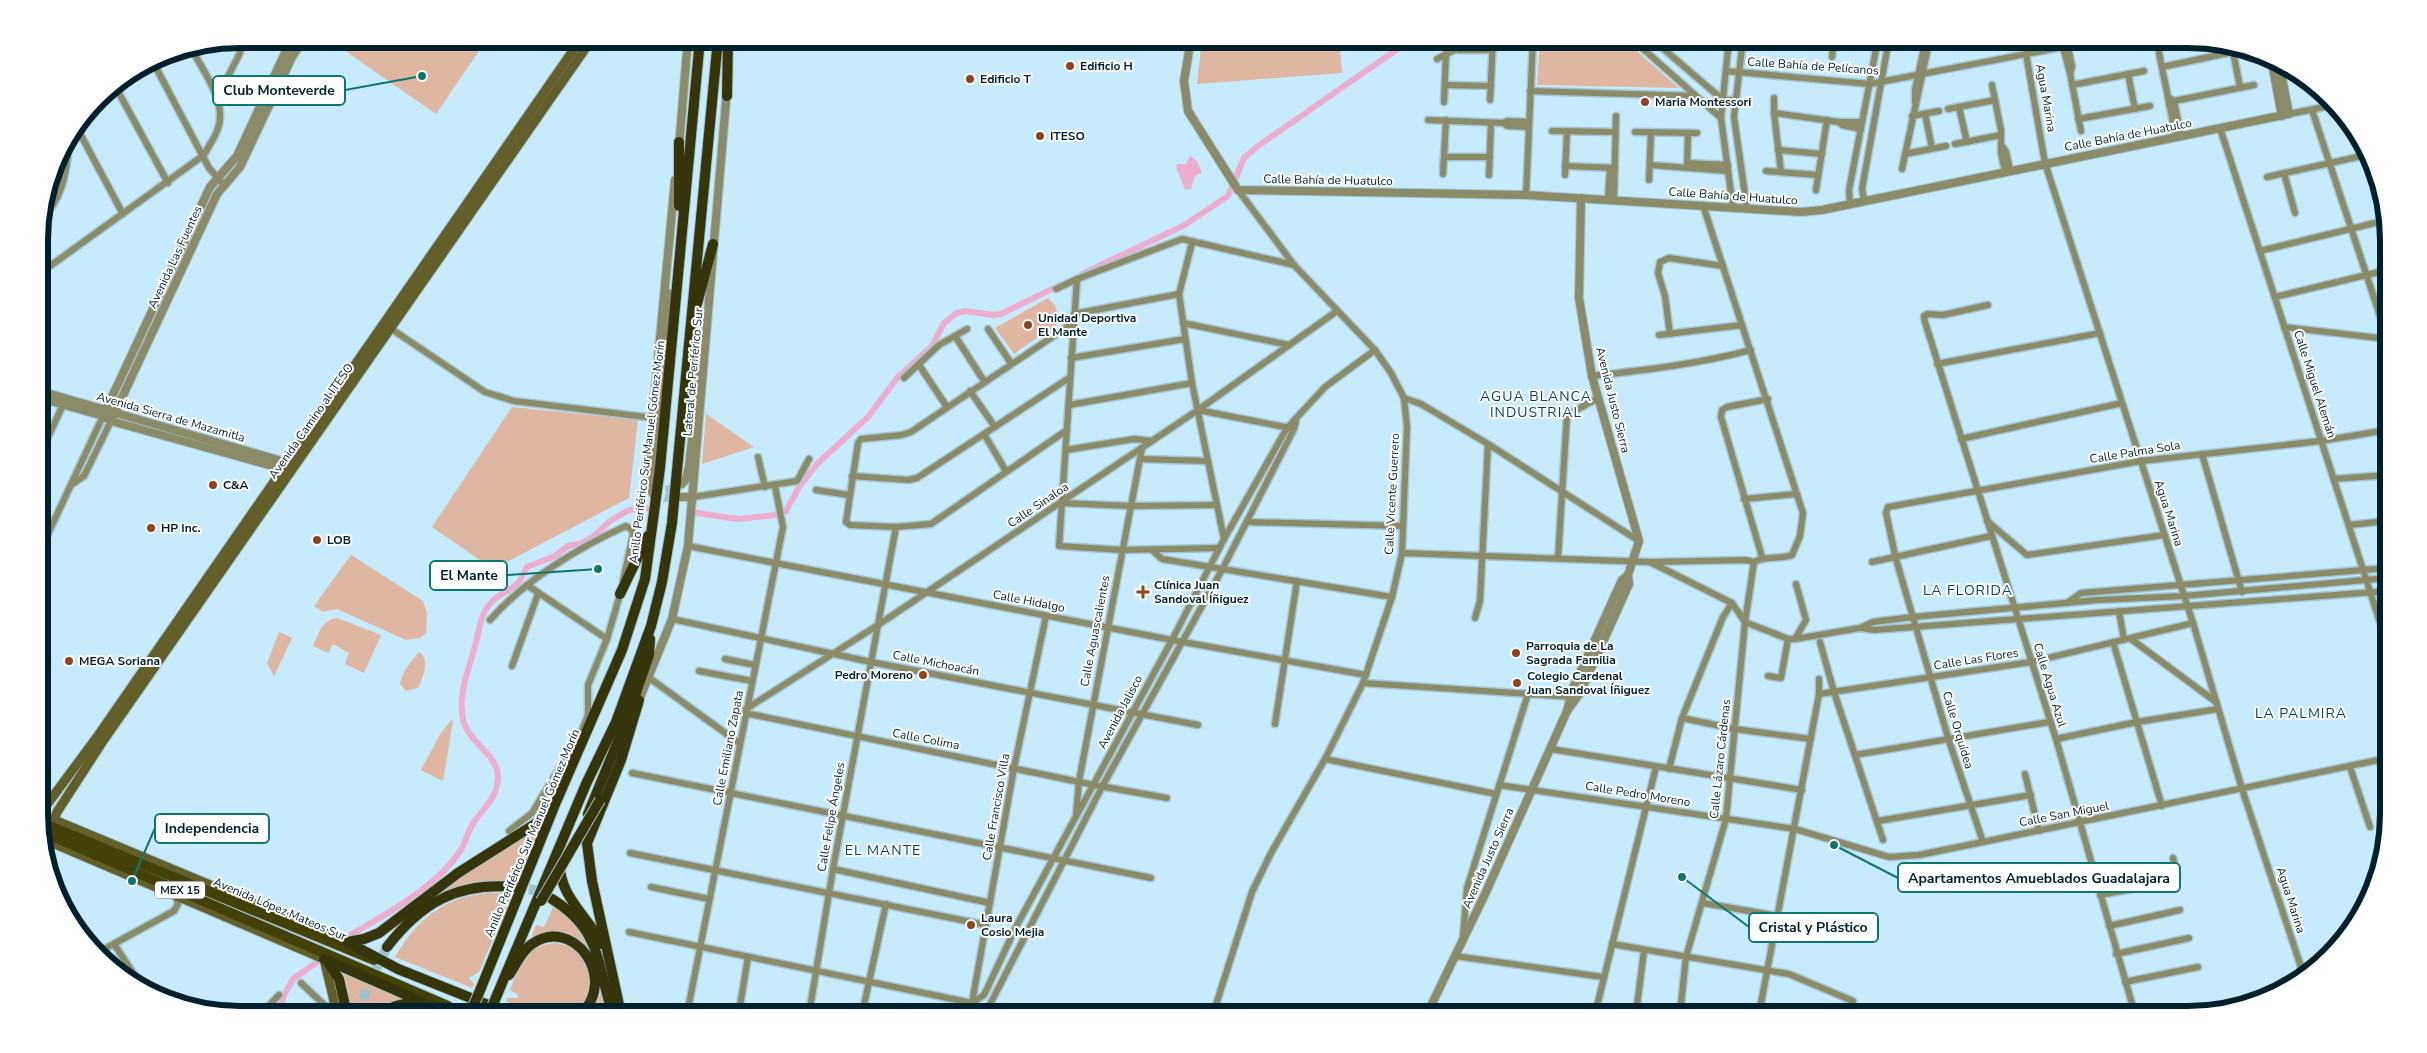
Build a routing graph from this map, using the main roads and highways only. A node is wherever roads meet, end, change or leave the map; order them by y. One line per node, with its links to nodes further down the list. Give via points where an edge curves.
1 (576, 48): 10 (main road, Avenida Camino al ITESO)
2 (586, 48): 10 (main road, Avenida Camino al ITESO)
3 (699, 48): 9 (highway, Anillo Periférico Sur Manuel Gómez Morín)
4 (717, 48): 11 (highway)
5 (728, 48): 6 (highway)
6 (727, 96)
7 (679, 142): 9 (highway)
8 (713, 244): 11 (highway)
9 (679, 279): 13 (highway, Anillo Periférico Sur Manuel Gómez Morín)
10 (387, 326): 12 (main road, Avenida Camino al ITESO)
11 (690, 329): 16 (highway, via 672,523 662,582)
12 (289, 467): 20 (main road, Avenida Camino al ITESO); 22 (main road, Avenida Camino al ITESO, via 103,741)
13 (654, 521): 14 (highway); 18 (highway, Anillo Periférico Sur Manuel Gómez Morín, via 635,618)
14 (620, 594)
15 (639, 700): 16 (highway); 33 (highway, via 621,760 587,842); 34 (highway, bridge, via 600,800)
16 (620, 723): 30 (highway, via 582,838); 33 (highway, via 564,846 560,868 568,893); 34 (highway, via 586,784)
17 (581, 733): 18 (highway)
18 (575, 760): 19 (highway, Anillo Periférico Sur Manuel Gómez Morín)
19 (556, 802): 32 (highway, via 542,819 458,873 386,928); 42 (highway, Anillo Periférico Sur Manuel Gómez Morín, bridge)
20 (48, 803)
21 (48, 817): 22 (main road)
22 (54, 820): 32 (main road, via 331,936)
23 (48, 826): 32 (main road, Avenida López Mateos Sur / MEX 15)
24 (49, 836): 32 (main road, Avenida López Mateos Sur / MEX 15)
25 (49, 839): 27 (main road)
26 (50, 842): 27 (main road)
27 (59, 846): 32 (main road, via 176,896)
28 (514, 887): 31 (highway, via 483,887 443,897 414,916)
29 (552, 899): 46 (highway, via 571,913 591,939)
30 (596, 917)
31 (387, 947)
32 (330, 950): 36 (highway); 37 (main road); 38 (highway); 41 (main road, Avenida López Mateos Sur / MEX 15); 43 (highway, via 398,969)
33 (607, 954): 47 (highway)
34 (509, 961): 35 (highway)
35 (497, 995): 44 (highway, bridge); 45 (highway, via 530,945 540,940 560,938 586,953 594,968 595,993)
36 (427, 1004): 39 (highway); 40 (highway)
37 (335, 1006)
38 (344, 1006)
39 (394, 1006)
40 (435, 1006)
41 (451, 1006)
42 (472, 1006)
43 (491, 1006)
44 (492, 1006)
45 (588, 1006)
46 (611, 1006)
47 (619, 1006)

